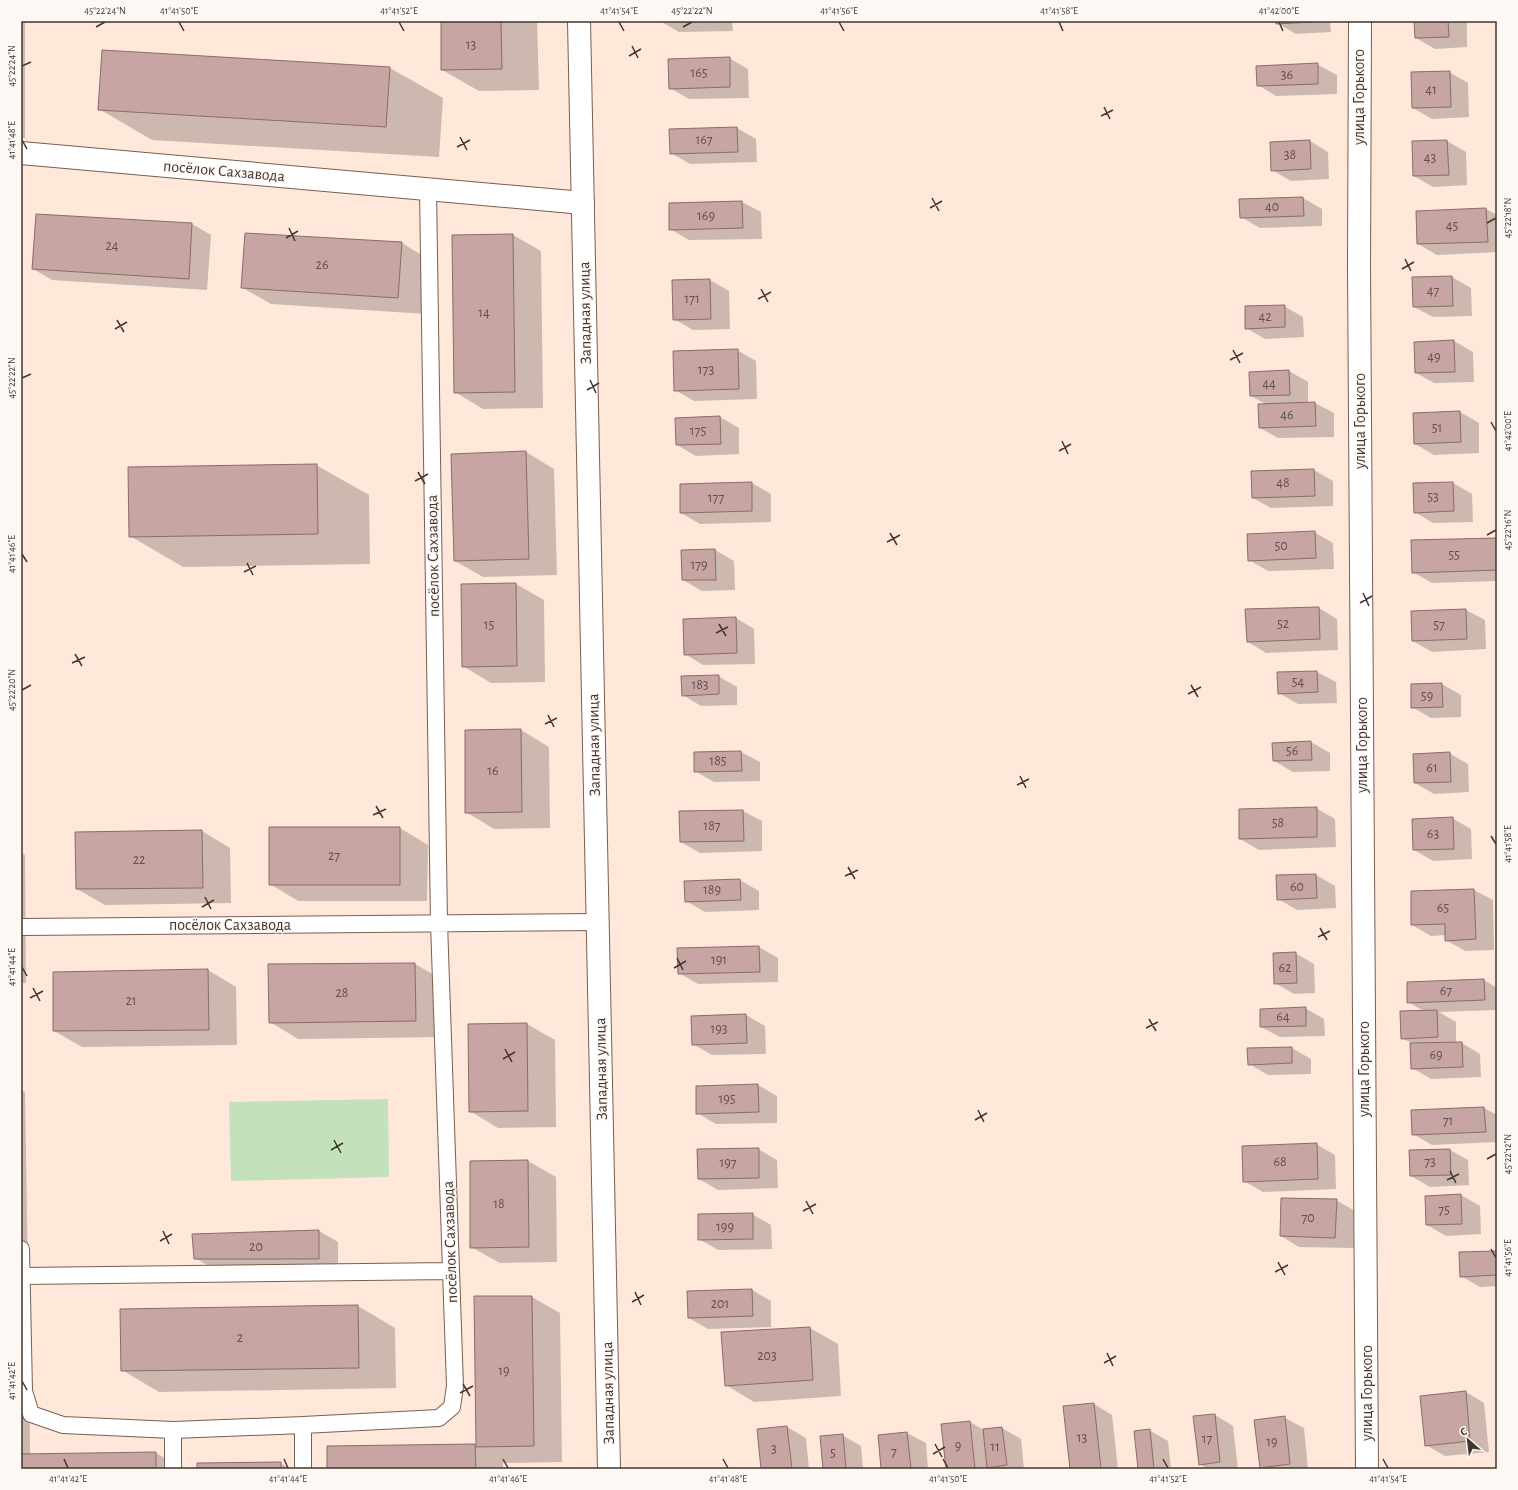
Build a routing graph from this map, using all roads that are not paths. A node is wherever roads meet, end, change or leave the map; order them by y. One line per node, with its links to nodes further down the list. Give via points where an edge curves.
1 (579, 21): 5 (street, Западная улица)
2 (1360, 21): 17 (street, улица Горького, via 1359,275)
3 (21, 153): 4 (street, посёлок Сахзавода)
4 (428, 189): 5 (street, посёлок Сахзавода); 7 (lane, посёлок Сахзавода)
5 (583, 204): 6 (street, Западная улица)
6 (598, 922): 7 (lane, посёлок Сахзавода); 16 (street, Западная улица)
7 (439, 923): 8 (lane, посёлок Сахзавода); 10 (lane, посёлок Сахзавода)
8 (21, 927)
9 (21, 1249): 11 (lane, посёлок Сахзавода)
10 (450, 1271): 11 (lane); 12 (lane, посёлок Сахзавода, via 454,1386 452,1407 439,1418)
11 (22, 1276): 13 (lane, посёлок Сахзавода, via 24,1391 31,1414 63,1424)
12 (303, 1425): 13 (lane, посёлок Сахзавода); 15 (lane)
13 (173, 1430): 14 (lane)
14 (173, 1469)
15 (303, 1469)
16 (609, 1469)
17 (1367, 1469)

